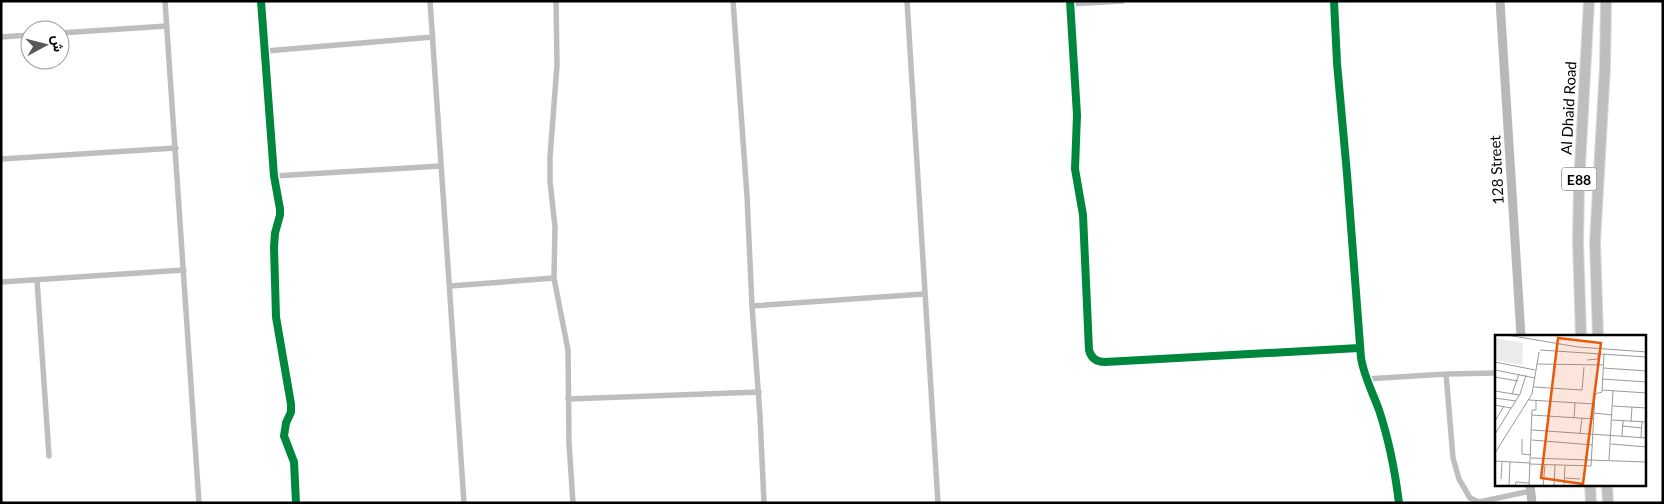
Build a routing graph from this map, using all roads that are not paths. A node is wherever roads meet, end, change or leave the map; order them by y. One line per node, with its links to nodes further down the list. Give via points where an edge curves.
1 (166, 1): 16 (street)
2 (261, 1): 21 (street)
3 (430, 1): 20 (street)
4 (556, 1): 28 (street, via 557,65 550,167 555,233)
5 (733, 1): 33 (street)
6 (907, 1): 32 (street)
7 (1122, 1): 14 (street)
8 (1334, 1): 37 (street)
9 (1500, 1): 34 (street, 128 Street)
10 (1583, 1): 15 (highway)
11 (1589, 1): 15 (highway, Al Dhaid Road / E88)
12 (1606, 1): 22 (highway, E88)
13 (1612, 1): 22 (highway)
14 (1070, 3): 37 (street, via 1077,115 1075,169 1083,215 1089,350 1093,358 1105,362)
15 (1588, 22): 35 (highway, Al Dhaid Road / E88, via 1579,184)
16 (167, 26): 17 (street); 23 (street)
17 (70, 32)
18 (20, 35): 19 (street)
19 (1, 36)
20 (432, 38): 21 (street); 25 (street)
21 (266, 51): 26 (street)
22 (1605, 67): 36 (highway, E88, via 1596,242)
23 (176, 148): 24 (street); 27 (street)
24 (1, 160)
25 (442, 166): 26 (street); 31 (street)
26 (274, 176): 48 (street, via 280,215 274,247 276,317 291,404 284,436 294,462)
27 (184, 270): 29 (street); 47 (street)
28 (554, 278): 31 (street); 42 (street, via 568,350)
29 (37, 280): 30 (street); 43 (street)
30 (1, 282)
31 (450, 286): 49 (street)
32 (924, 294): 33 (street); 52 (street)
33 (752, 306): 41 (street)
34 (1521, 335)
35 (1581, 335)
36 (1598, 335)
37 (1360, 348): 40 (street)
38 (1446, 374): 39 (street); 40 (street); 46 (street, via 1453,458 1459,479 1470,498 1479,502)
39 (1495, 374)
40 (1366, 380): 53 (street, via 1385,431)
41 (759, 392): 42 (street); 51 (street)
42 (568, 400): 50 (street)
43 (49, 456)
44 (1590, 486): 55 (highway)
45 (1607, 486): 56 (highway)
46 (1531, 488): 54 (street)
47 (199, 503)
48 (296, 503)
49 (464, 503)
50 (573, 503)
51 (764, 503)
52 (938, 503)
53 (1399, 503)
54 (1532, 503)
55 (1591, 503)
56 (1608, 503)

